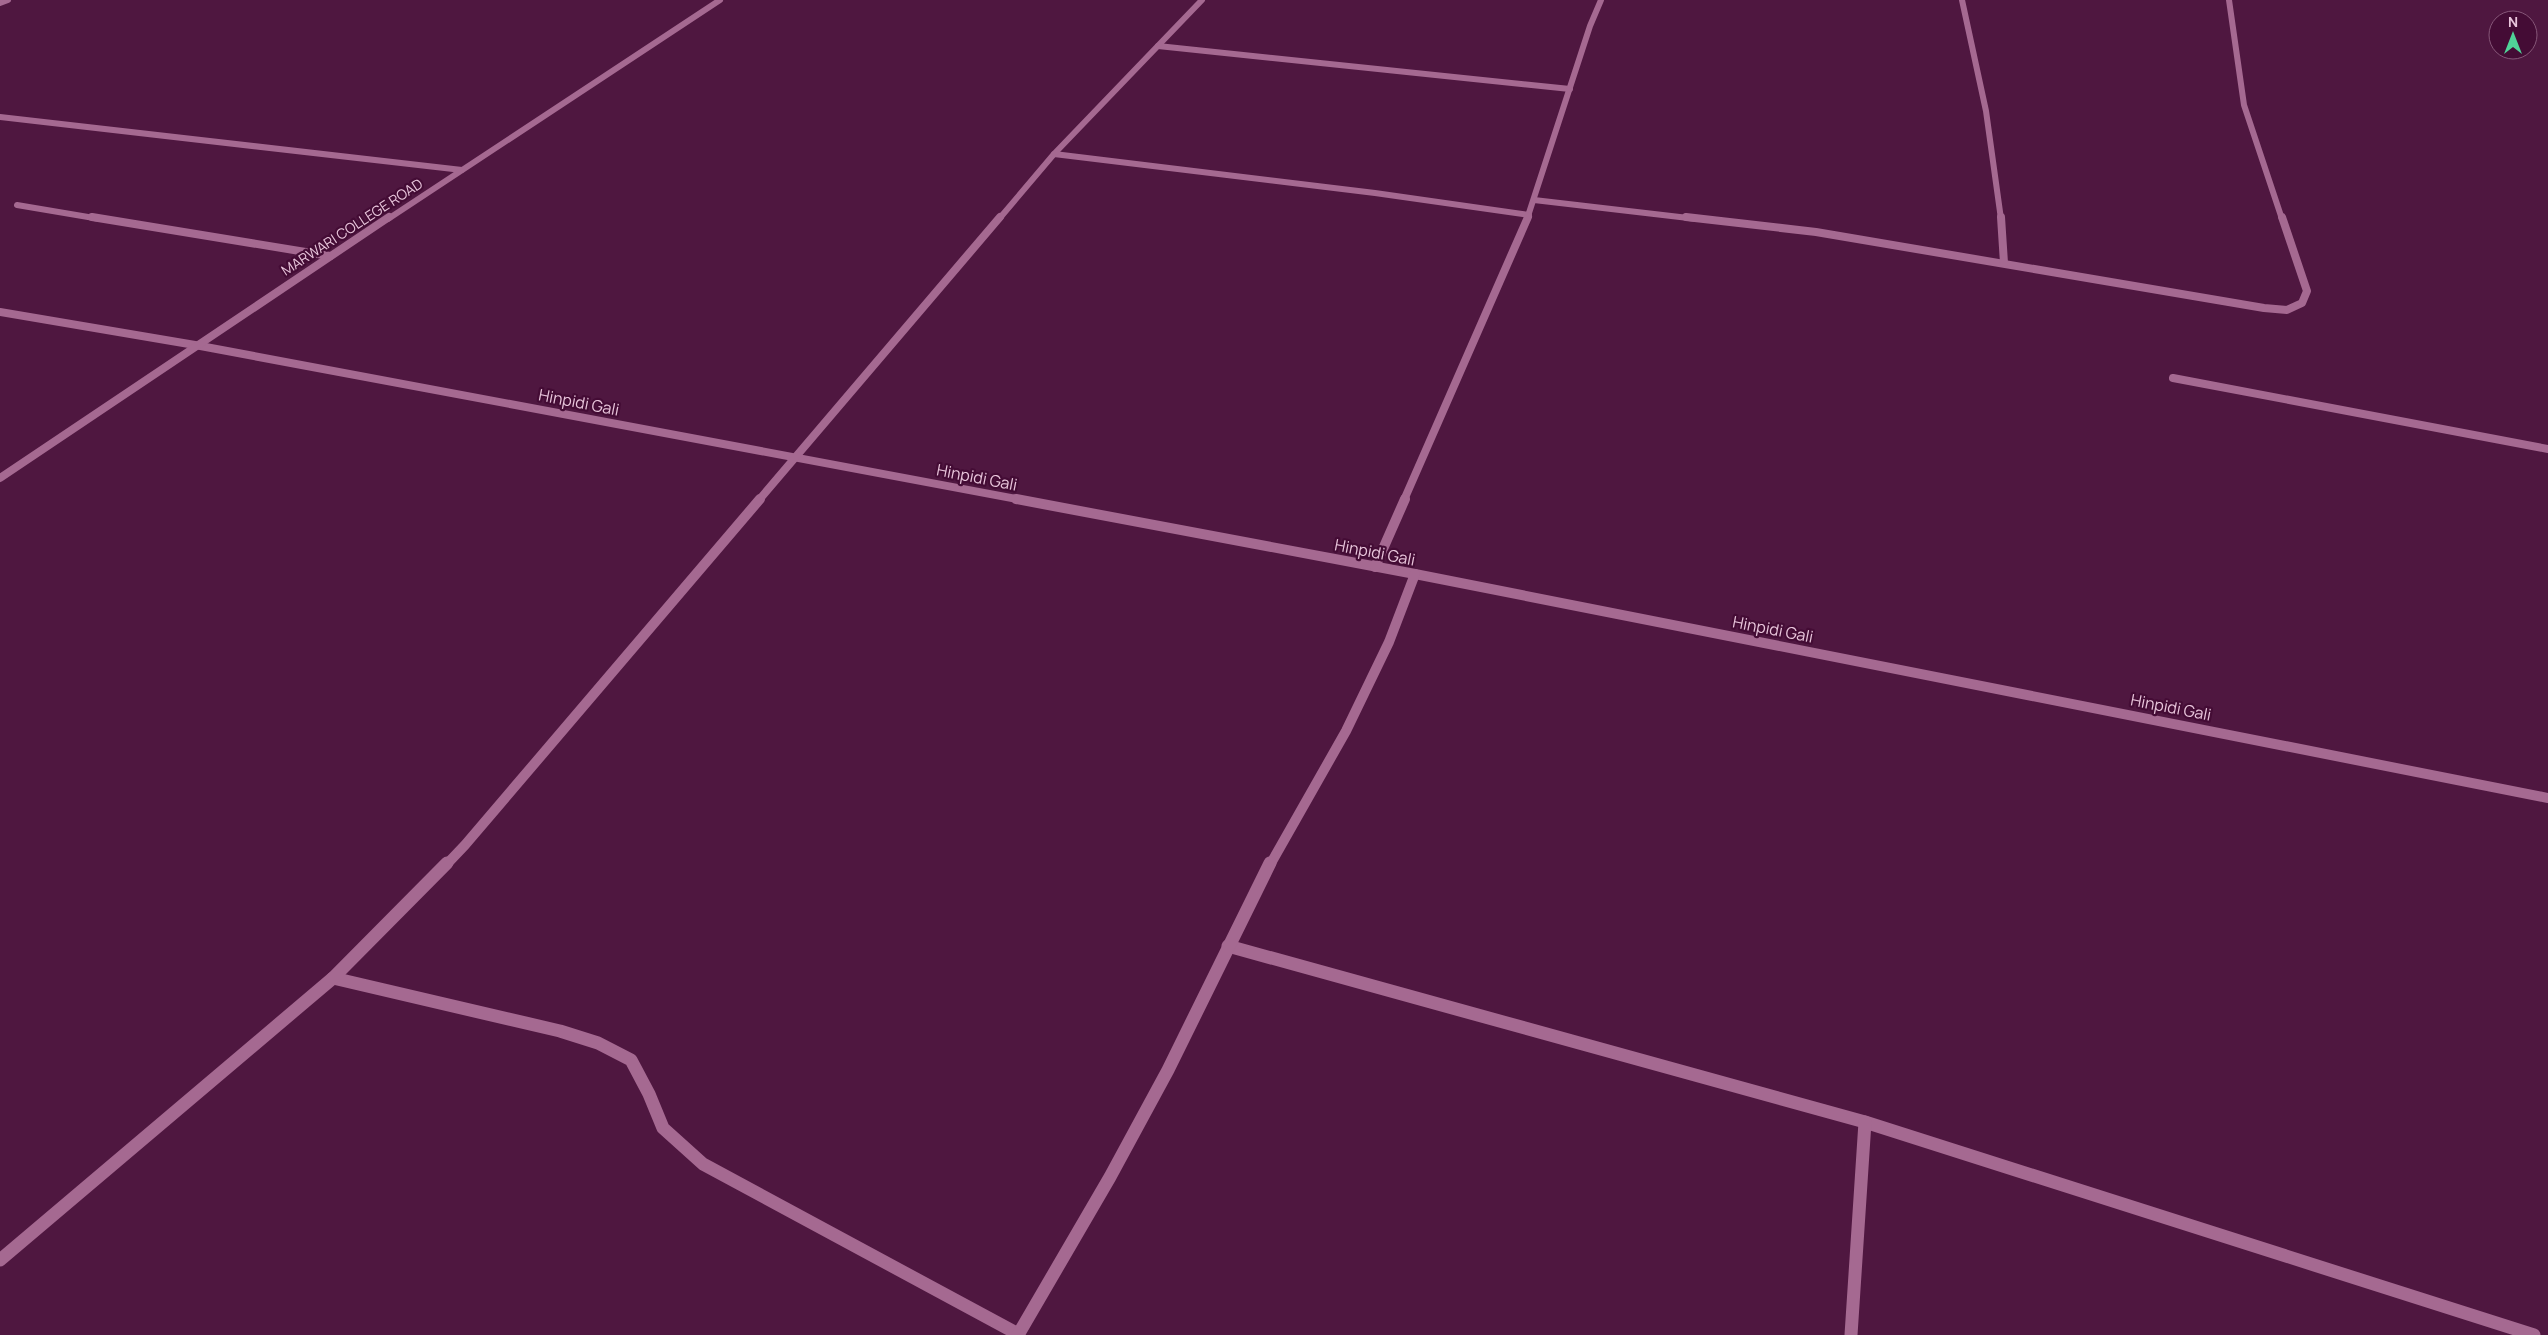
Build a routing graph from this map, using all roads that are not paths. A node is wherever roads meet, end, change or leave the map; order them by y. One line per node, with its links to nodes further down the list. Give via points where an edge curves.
1 (8, 0): 7 (street)
2 (720, 0): 12 (street, MARWARI COLLEGE ROAD)
3 (1202, 0): 8 (street)
4 (1602, 0): 9 (street)
5 (1962, 0): 17 (street, via 1986,111)
6 (2229, 0): 17 (street, via 2244,105 2306,291 2302,303 2288,310 2264,308)
7 (0, 3)
8 (1158, 46): 9 (street); 11 (street)
9 (1570, 89): 13 (street)
10 (0, 117): 12 (street)
11 (1054, 154): 15 (street); 22 (street)
12 (462, 170): 16 (street, MARWARI COLLEGE ROAD)
13 (1534, 200): 15 (street); 17 (street, via 1816,232)
14 (17, 205): 16 (street)
15 (1529, 215): 24 (street)
16 (330, 256): 19 (street, MARWARI COLLEGE ROAD)
17 (2004, 262)
18 (0, 312): 19 (street, Hinpidi Gali)
19 (196, 345): 22 (street, Hinpidi Gali); 23 (street, MARWARI COLLEGE ROAD)
20 (2173, 378): 21 (street)
21 (2548, 449)
22 (794, 458): 24 (street, Hinpidi Gali); 28 (street, via 466,844)
23 (0, 478)
24 (1375, 567): 25 (street, Hinpidi Gali)
25 (1415, 574): 26 (street, Hinpidi Gali); 27 (street, via 1389,642 1346,731 1267,869)
26 (2548, 798)
27 (1228, 946): 29 (street); 31 (street, via 1110,1177)
28 (333, 978): 30 (street); 31 (street, via 560,1031 598,1043 631,1060 663,1128 703,1164)
29 (1865, 1122): 32 (street); 33 (street)
30 (0, 1260)
31 (1018, 1335)
32 (1851, 1335)
33 (2534, 1335)

